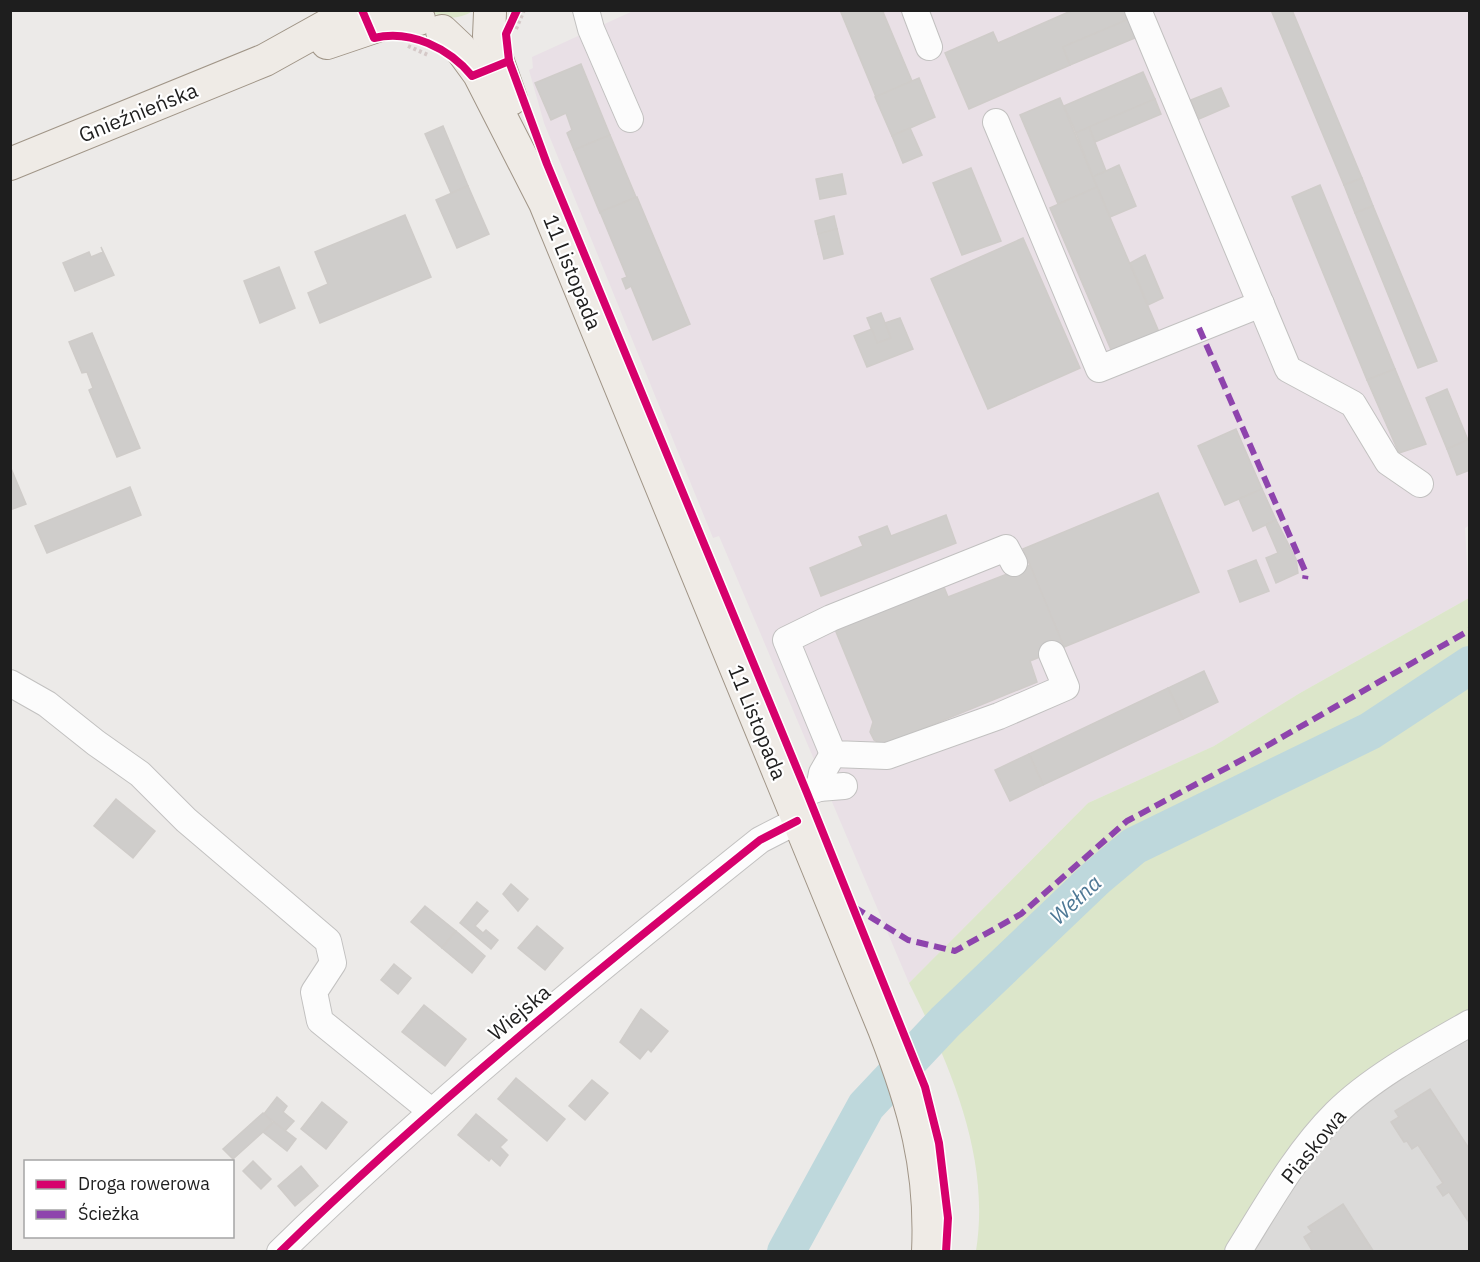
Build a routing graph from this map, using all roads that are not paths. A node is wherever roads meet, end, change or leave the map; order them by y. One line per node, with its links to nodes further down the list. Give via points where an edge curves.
1 (355, 10): 8 (main road, Gnieźnieńska)
2 (586, 10): 9 (street)
3 (915, 10): 7 (street)
4 (1138, 10): 13 (street)
5 (501, 17): 6 (main road, Gnieźnieńska, via 468,29); 12 (main road, 11 Listopada, via 489,36)
6 (426, 30): 8 (main road, Gnieźnieńska, via 398,19); 12 (main road, 11 Listopada, via 460,48 480,74)
7 (929, 47)
8 (265, 60): 11 (main road, Gnieźnieńska)
9 (630, 119)
10 (996, 122): 13 (street, via 1099,369)
11 (10, 164)
12 (545, 203): 19 (main road, 11 Listopada)
13 (1261, 304): 14 (street, via 1288,369 1353,404 1388,462)
14 (1420, 484)
15 (1014, 563): 18 (street, via 1006,548 841,613 786,640)
16 (1052, 654): 18 (street, via 1066,687 887,756)
17 (10, 683): 21 (street, via 47,704 140,774 186,820 328,941 333,963 314,992 320,1021)
18 (833, 754): 19 (street, Wiejska, via 822,772 832,787)
19 (794, 810): 21 (street, Wiejska); 23 (main road, 11 Listopada, via 911,1100 927,1186)
20 (1470, 1023): 24 (street, Piaskowa, via 1338,1111 1296,1161)
21 (431, 1112): 22 (street, Wiejska)
22 (280, 1251)
23 (928, 1251)
24 (1238, 1251)

